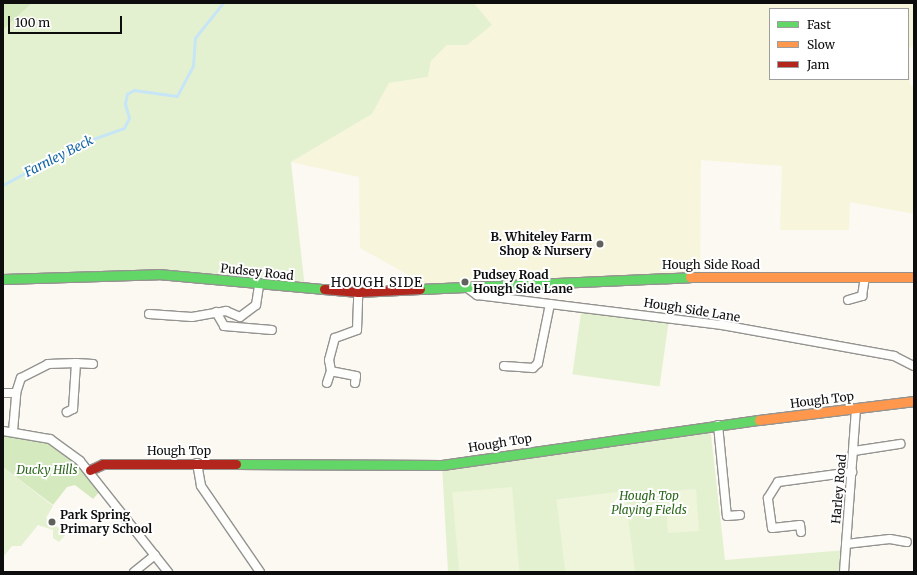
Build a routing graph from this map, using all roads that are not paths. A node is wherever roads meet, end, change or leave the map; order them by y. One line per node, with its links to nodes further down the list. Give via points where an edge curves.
1 (865, 277): 2 (main road, Hough Side Road); 4 (main road, Hough Side Road, via 631,277); 8 (street, via 862,296)
2 (914, 277)
3 (3, 279): 5 (main road, Pudsey Road, via 158,274)
4 (508, 284): 6 (main road, Pudsey Road)
5 (259, 285): 7 (main road, Pudsey Road); 10 (street, via 256,305 247,314 240,317 226,311)
6 (466, 287): 7 (main road, Pudsey Road); 9 (street, Hough Side Lane, via 477,295)
7 (358, 292): 17 (street, via 357,330 333,342)
8 (848, 300)
9 (550, 304): 15 (street, via 538,363 532,368); 16 (street, Hough Side Lane, via 722,325 894,356)
10 (216, 312): 11 (street, via 192,317); 12 (street, via 224,326)
11 (149, 314)
12 (272, 330)
13 (76, 363): 14 (street); 21 (street, via 61,362 33,369 21,378); 24 (street, via 73,409)
14 (93, 364)
15 (504, 366)
16 (914, 366)
17 (332, 371): 18 (street); 19 (street, via 356,376)
18 (327, 383)
19 (355, 383)
20 (3, 392): 21 (street)
21 (16, 393): 27 (street)
22 (914, 401): 23 (main road, Hough Top)
23 (856, 408): 25 (main road, Hough Top); 29 (street, Harley Road)
24 (67, 412)
25 (718, 425): 30 (main road, Hough Top, via 442,465); 33 (street, via 727,516)
26 (3, 431): 27 (street)
27 (13, 431): 31 (street, via 50,439)
28 (900, 444): 29 (street)
29 (854, 451): 32 (street, Harley Road)
30 (197, 463): 31 (main road, Hough Top, via 103,464); 40 (street, via 201,486)
31 (90, 470): 37 (street)
32 (852, 472): 34 (street, via 778,482 768,498 772,528 800,525); 36 (street, Harley Road)
33 (740, 515)
34 (801, 532)
35 (907, 542): 36 (street, via 890,539)
36 (846, 544): 41 (street, Harley Road)
37 (155, 555): 38 (street); 39 (street)
38 (134, 572)
39 (168, 572)
40 (260, 572)
41 (844, 572)

